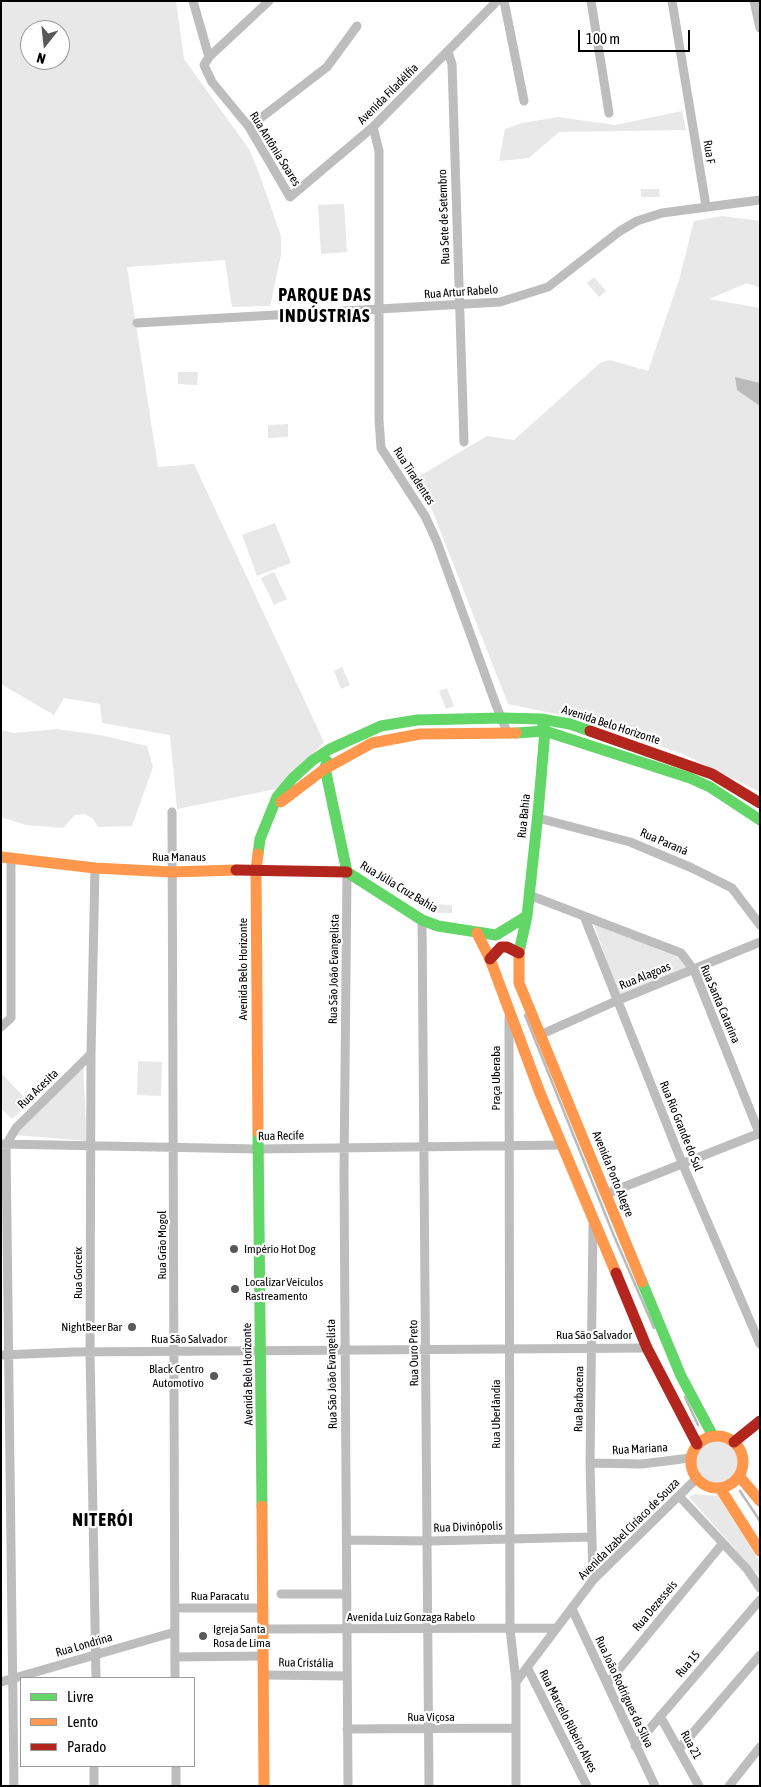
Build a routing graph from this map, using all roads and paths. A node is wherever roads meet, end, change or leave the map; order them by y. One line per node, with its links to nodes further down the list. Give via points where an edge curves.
1 (193, 1): 11 (street)
2 (269, 1): 11 (street)
3 (497, 1): 10 (street, Avenida Filadélfia)
4 (504, 1): 12 (street)
5 (591, 1): 13 (street)
6 (672, 1): 18 (street, Rua F)
7 (754, 1): 9 (street)
8 (356, 26): 14 (street, via 328,67)
9 (760, 28)
10 (448, 52): 15 (street, Avenida Filadélfia); 19 (street, Rua Sete de Setembro, via 452,64)
11 (209, 57): 14 (street, Rua Antônia Soares, via 204,65 212,82)
12 (524, 100)
13 (609, 113)
14 (249, 127): 16 (street, Rua Antônia Soares)
15 (373, 127): 16 (street, Avenida Filadélfia); 20 (street, Rua Tiradentes, via 379,151)
16 (290, 196)
17 (760, 200): 18 (street, Rua Artur Rabelo)
18 (706, 206): 19 (street, Rua Artur Rabelo, via 662,212 637,221 548,287 500,302)
19 (460, 304): 20 (street, Rua Artur Rabelo); 22 (street, Rua Sete de Setembro)
20 (378, 309): 21 (street, Rua Artur Rabelo); 23 (street, Rua Tiradentes, via 381,448 437,542)
21 (137, 322)
22 (464, 442)
23 (502, 718): 24 (main road, Avenida Belo Horizonte); 26 (street, Rua Tiradentes); 27 (main road, Avenida Belo Horizonte, via 417,720 381,726)
24 (541, 719): 25 (main road, Rua Bahia); 29 (main road, Avenida Belo Horizonte, via 570,724 712,774)
25 (545, 731): 26 (main road, Avenida Belo Horizonte); 32 (main road, Rua Bahia); 33 (main road, Avenida Belo Horizonte, via 690,778 716,790)
26 (508, 734): 28 (main road, Avenida Belo Horizonte, via 420,734 372,743)
27 (330, 749): 28 (main road, Rua Júlia Cruz Bahia); 31 (main road, Avenida Belo Horizonte, via 293,778 277,797)
28 (325, 768): 31 (main road, Avenida Belo Horizonte, via 288,795); 38 (main road, Rua Júlia Cruz Bahia)
29 (760, 803)
30 (172, 812): 37 (street, Rua Grão Mogol)
31 (269, 815): 36 (main road, Avenida Belo Horizonte, via 260,839)
32 (538, 818): 39 (main road, Rua Bahia); 43 (street, Rua Paraná, via 630,842 692,868 732,888)
33 (760, 820)
34 (6, 857): 35 (main road, Rua Manaus); 45 (street)
35 (95, 868): 37 (main road, Rua Manaus); 56 (street, Rua Gorceix)
36 (256, 870): 37 (main road, Rua Manaus); 38 (main road, Rua Manaus); 65 (main road, Avenida Belo Horizonte)
37 (172, 872): 64 (street, Rua Grão Mogol)
38 (347, 872): 42 (main road, Rua Júlia Cruz Bahia); 63 (street, Rua São João Evangelista)
39 (529, 895): 40 (main road, Rua Bahia); 41 (street, Rua Santa Catarina)
40 (527, 916): 44 (main road, Rua Júlia Cruz Bahia, via 496,935); 48 (main road, Avenida Porto Alegre)
41 (584, 916): 50 (street, Rua Santa Catarina, via 681,953); 51 (street, Rua Rio Grande do Sul)
42 (422, 920): 44 (main road, Rua Júlia Cruz Bahia); 62 (street, Rua Ouro Preto)
43 (760, 925)
44 (477, 933): 49 (main road)
45 (11, 936): 46 (street); 53 (street)
46 (1, 937)
47 (760, 942): 50 (street, Rua Alagoas)
48 (519, 953): 49 (main road, via 507,946 501,947); 55 (main road, Avenida Porto Alegre, via 519,983)
49 (490, 959): 52 (main road)
50 (694, 970): 51 (street, Rua Alagoas); 57 (street, Rua Santa Catarina)
51 (616, 1001): 55 (street, Rua Alagoas); 66 (street, Rua Rio Grande do Sul)
52 (509, 1011): 60 (street, Praça Uberaba); 61 (main road)
53 (6, 1018): 54 (street)
54 (1, 1028)
55 (540, 1035): 67 (main road, Avenida Porto Alegre)
56 (91, 1054): 58 (street, Rua Acesita, via 16,1128); 59 (street, Rua Gorceix)
57 (760, 1134): 66 (street)
58 (4, 1145): 59 (street, Rua Recife); 78 (street)
59 (91, 1145): 64 (street, Rua Recife); 76 (street, Rua Gorceix)
60 (508, 1145): 61 (street, Rua Recife); 62 (street, Rua Recife); 71 (street, Rua Uberlândia)
61 (562, 1145): 68 (main road)
62 (425, 1146): 63 (street, Rua Recife); 70 (street, Rua Ouro Preto)
63 (344, 1147): 65 (street, Rua Recife); 74 (street, Rua São João Evangelista)
64 (174, 1148): 65 (street, Rua Recife); 77 (street, Rua Grão Mogol)
65 (258, 1149): 75 (main road, Avenida Belo Horizonte)
66 (683, 1165): 67 (street); 69 (street, Rua Rio Grande do Sul)
67 (606, 1194): 80 (main road, Avenida Porto Alegre, via 681,1376)
68 (593, 1218): 72 (street, Rua Barbacena); 73 (main road)
69 (760, 1344)
70 (426, 1348): 71 (street, Rua São Salvador); 74 (street, Rua São Salvador); 95 (street, Rua Ouro Preto)
71 (508, 1348): 72 (street, Rua São Salvador); 93 (street, Rua Uberlândia)
72 (592, 1348): 73 (street, Rua São Salvador); 84 (street, Rua Barbacena)
73 (647, 1348): 82 (main road)
74 (344, 1350): 75 (street, Rua São Salvador); 94 (street, Rua São João Evangelista)
75 (261, 1351): 77 (street, Rua São Salvador); 104 (main road, Avenida Belo Horizonte)
76 (90, 1352): 77 (street, Rua São Salvador); 78 (street, Rua São Salvador); 112 (street, Rua Gorceix)
77 (174, 1352): 103 (street, Rua Grão Mogol)
78 (5, 1354): 90 (street)
79 (760, 1420): 81 (main road)
80 (713, 1436): 81 (main road, via 723,1436); 82 (main road)
81 (734, 1442): 85 (main road, via 742,1453)
82 (697, 1444): 83 (main road)
83 (690, 1458): 84 (street, Rua Mariana, via 642,1464); 86 (main road)
84 (590, 1463): 92 (street, Rua Barbacena)
85 (740, 1477): 87 (main road); 89 (main road)
86 (696, 1478): 87 (main road, via 709,1487); 88 (street, Avenida Izabel Ciríaco de Souza)
87 (720, 1488): 97 (main road)
88 (679, 1496): 96 (street); 98 (street, Avenida Izabel Ciríaco de Souza)
89 (760, 1501)
90 (11, 1508): 91 (street); 121 (street)
91 (1, 1512)
92 (591, 1537): 93 (street, Rua Divinópolis); 98 (street, Rua Barbacena)
93 (510, 1539): 95 (street, Rua Divinópolis); 106 (street, Rua Uberlândia)
94 (347, 1540): 95 (street, Rua Divinópolis); 101 (street, Rua São João Evangelista)
95 (428, 1541): 110 (street, Rua Ouro Preto)
96 (723, 1543): 99 (street); 124 (street, Rua Dezesseis)
97 (760, 1551)
98 (593, 1580): 105 (street, Avenida Izabel Ciríaco de Souza)
99 (760, 1588)
100 (281, 1594): 101 (street)
101 (347, 1594): 109 (street, Rua São João Evangelista)
102 (760, 1600): 125 (street, Rua 15)
103 (175, 1608): 104 (street, Rua Paracatu); 111 (street, Rua Grão Mogol)
104 (264, 1608): 108 (main road, Avenida Belo Horizonte)
105 (572, 1609): 107 (street, Avenida Izabel Ciríaco de Souza); 124 (street, Rua João Rodrigues da Silva)
106 (510, 1628): 107 (street, Avenida Luiz Gonzaga Rabelo); 110 (street, Avenida Luiz Gonzaga Rabelo); 123 (street, Rua Uberlândia)
107 (557, 1628): 116 (street, Avenida Izabel Ciríaco de Souza)
108 (265, 1629): 109 (street, Avenida Luiz Gonzaga Rabelo); 114 (main road, Avenida Belo Horizonte)
109 (348, 1629): 110 (street, Avenida Luiz Gonzaga Rabelo); 118 (street, Rua São João Evangelista)
110 (429, 1629): 128 (street, Rua Ouro Preto)
111 (175, 1632): 112 (street, Rua Londrina); 115 (street, Rua Grão Mogol)
112 (96, 1654): 119 (street, Rua Gorceix); 121 (street, Rua Londrina)
113 (760, 1655): 131 (street)
114 (264, 1656): 115 (street); 117 (main road, Avenida Belo Horizonte)
115 (175, 1657): 120 (street, Rua Grão Mogol)
116 (527, 1667): 123 (street, Avenida Izabel Ciríaco de Souza); 143 (street, Rua Marcelo Ribeiro Alves)
117 (264, 1675): 118 (street, Rua Cristália); 138 (main road, Avenida Belo Horizonte)
118 (347, 1676): 127 (street, Rua São João Evangelista)
119 (96, 1677)
120 (175, 1677)
121 (12, 1679): 122 (street, Rua Londrina); 135 (street)
122 (1, 1682)
123 (516, 1682): 126 (street)
124 (606, 1684): 129 (street, Rua João Rodrigues da Silva)
125 (660, 1716): 129 (street, Rua 15); 131 (street, Rua 21)
126 (516, 1728): 128 (street, Rua Viçosa); 134 (street)
127 (347, 1729): 128 (street, Rua Viçosa); 139 (street, Rua São João Evangelista)
128 (429, 1730): 140 (street, Rua Ouro Preto)
129 (635, 1746): 144 (street, Rua João Rodrigues da Silva)
130 (760, 1748): 146 (street)
131 (679, 1749): 145 (street, Rua 21)
132 (94, 1767): 136 (street)
133 (176, 1767): 137 (street)
134 (516, 1775): 141 (street); 142 (street)
135 (14, 1786)
136 (94, 1786)
137 (176, 1786)
138 (264, 1786)
139 (348, 1786)
140 (429, 1786)
141 (516, 1786)
142 (521, 1786)
143 (587, 1786)
144 (655, 1786)
145 (698, 1786)
146 (728, 1786)

